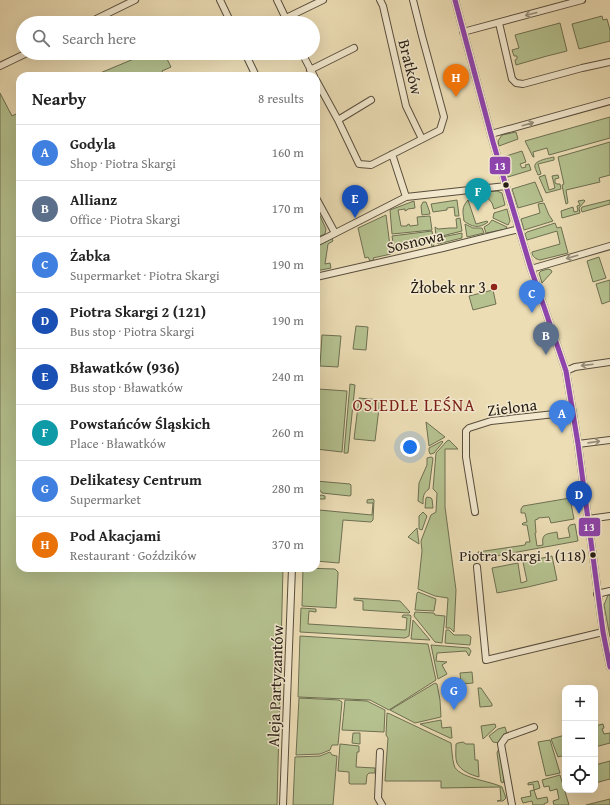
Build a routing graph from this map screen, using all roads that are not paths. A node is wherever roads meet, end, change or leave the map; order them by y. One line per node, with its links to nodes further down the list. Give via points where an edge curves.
1 (135, 0): 9 (street)
2 (220, 0): 10 (street)
3 (277, 0): 11 (street)
4 (323, 0): 12 (street)
5 (380, 0): 28 (street, Bratków, via 406,106)
6 (413, 0): 28 (street, via 444,117 440,130)
7 (455, 0): 14 (street)
8 (582, 0): 13 (street, one-way to 13)
9 (102, 16)
10 (228, 16)
11 (285, 16)
12 (294, 16)
13 (498, 23): 14 (street); 19 (street, via 512,79 516,83 524,84)
14 (463, 32): 27 (street)
15 (354, 48): 21 (street)
16 (16, 58): 20 (street)
17 (248, 60): 22 (street)
18 (305, 60): 21 (street)
19 (610, 62)
20 (0, 66)
21 (310, 70)
22 (254, 72)
23 (320, 87): 26 (street)
24 (371, 100): 26 (street)
25 (610, 101): 27 (street, one-way to 25)
26 (338, 120): 29 (street, via 359,164 371,165)
27 (491, 134): 30 (street)
28 (422, 139): 29 (street)
29 (392, 154): 31 (street)
30 (506, 186): 31 (street); 33 (street)
31 (406, 197): 34 (street)
32 (320, 205): 34 (street)
33 (519, 229): 37 (street); 38 (street, Sosnowa)
34 (335, 233): 35 (street)
35 (320, 241)
36 (610, 246): 37 (street, one-way to 37)
37 (531, 269): 40 (street)
38 (320, 275)
39 (610, 362): 40 (street, one-way to 40, via 575,367)
40 (566, 371): 41 (street)
41 (573, 412): 43 (street); 44 (street, Zielona, via 491,421 466,431 466,457)
42 (610, 440): 43 (street, one-way to 42)
43 (578, 444): 46 (street)
44 (475, 512)
45 (610, 516): 46 (street)
46 (588, 519): 50 (street)
47 (477, 567): 51 (street, via 486,660)
48 (292, 572): 55 (street, Aleja Partyzantów)
49 (610, 591): 50 (street)
50 (597, 594): 51 (street)
51 (602, 632): 52 (street)
52 (610, 667)
53 (534, 727): 57 (street, via 506,737 501,744)
54 (380, 752): 56 (street, via 378,798)
55 (283, 805)
56 (382, 805)
57 (512, 805)

